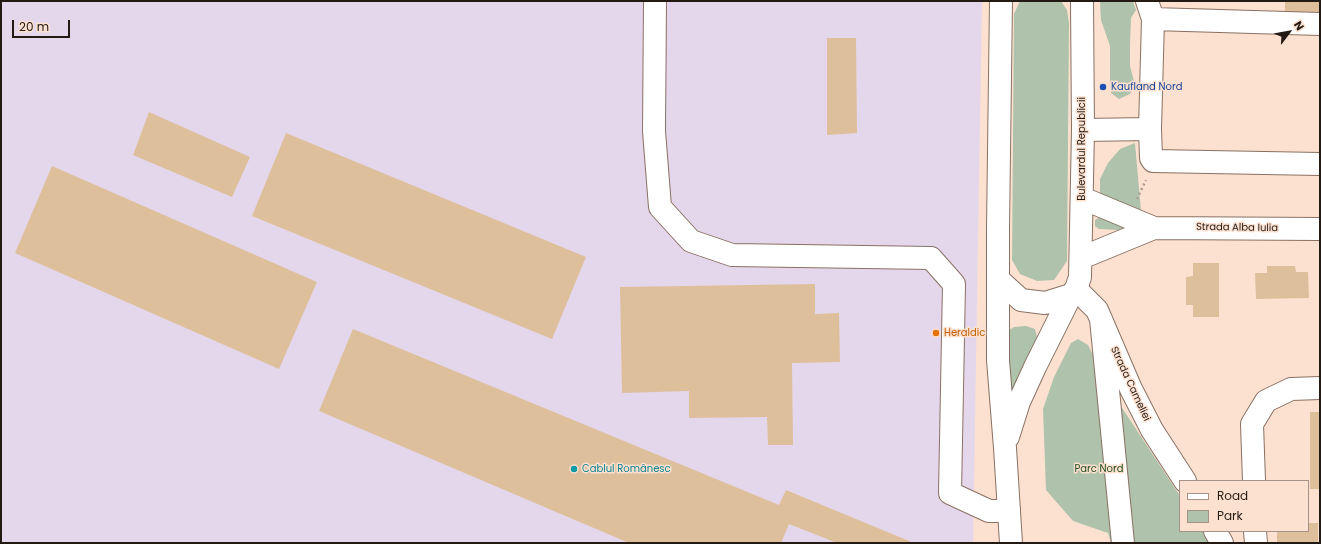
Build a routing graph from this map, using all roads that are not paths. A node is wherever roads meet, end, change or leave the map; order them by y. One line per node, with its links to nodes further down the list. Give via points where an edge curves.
1 (655, 1): 20 (main road, via 654,131 660,207 691,241 732,255 931,258 954,284 950,493 989,511)
2 (1001, 1): 13 (main road, Bulevardul Republicii)
3 (1082, 1): 7 (main road, Bulevardul Republicii)
4 (1150, 10): 5 (main road); 6 (main road)
5 (1320, 24)
6 (1150, 129): 7 (main road); 8 (main road, via 1153,161)
7 (1083, 130): 9 (main road, Bulevardul Republicii)
8 (1320, 164)
9 (1082, 198): 10 (main road, Strada Alba Iulia); 12 (main road, Bulevardul Republicii)
10 (1154, 228): 11 (main road, Strada Alba Iulia); 12 (main road, Strada Alba Iulia)
11 (1320, 229)
12 (1081, 258): 14 (main road, Bulevardul Republicii, via 1080,277)
13 (998, 279): 14 (main road, via 1021,300 1045,303); 17 (main road, Bulevardul Republicii, via 998,360)
14 (1073, 292): 15 (main road, Strada Cameliei, via 1096,310); 17 (main road, Bulevardul Republicii, via 1022,395)
15 (1100, 319): 18 (main road, Strada Cameliei, via 1152,430); 24 (main road)
16 (1320, 388): 19 (main road, via 1291,389 1266,401 1252,424)
17 (1005, 448): 20 (main road, Bulevardul Republicii)
18 (1184, 480)
19 (1254, 480)
20 (1009, 511): 23 (main road, Bulevardul Republicii)
21 (1216, 532): 25 (main road)
22 (1255, 532): 26 (main road)
23 (1010, 543)
24 (1123, 543)
25 (1222, 543)
26 (1256, 543)

